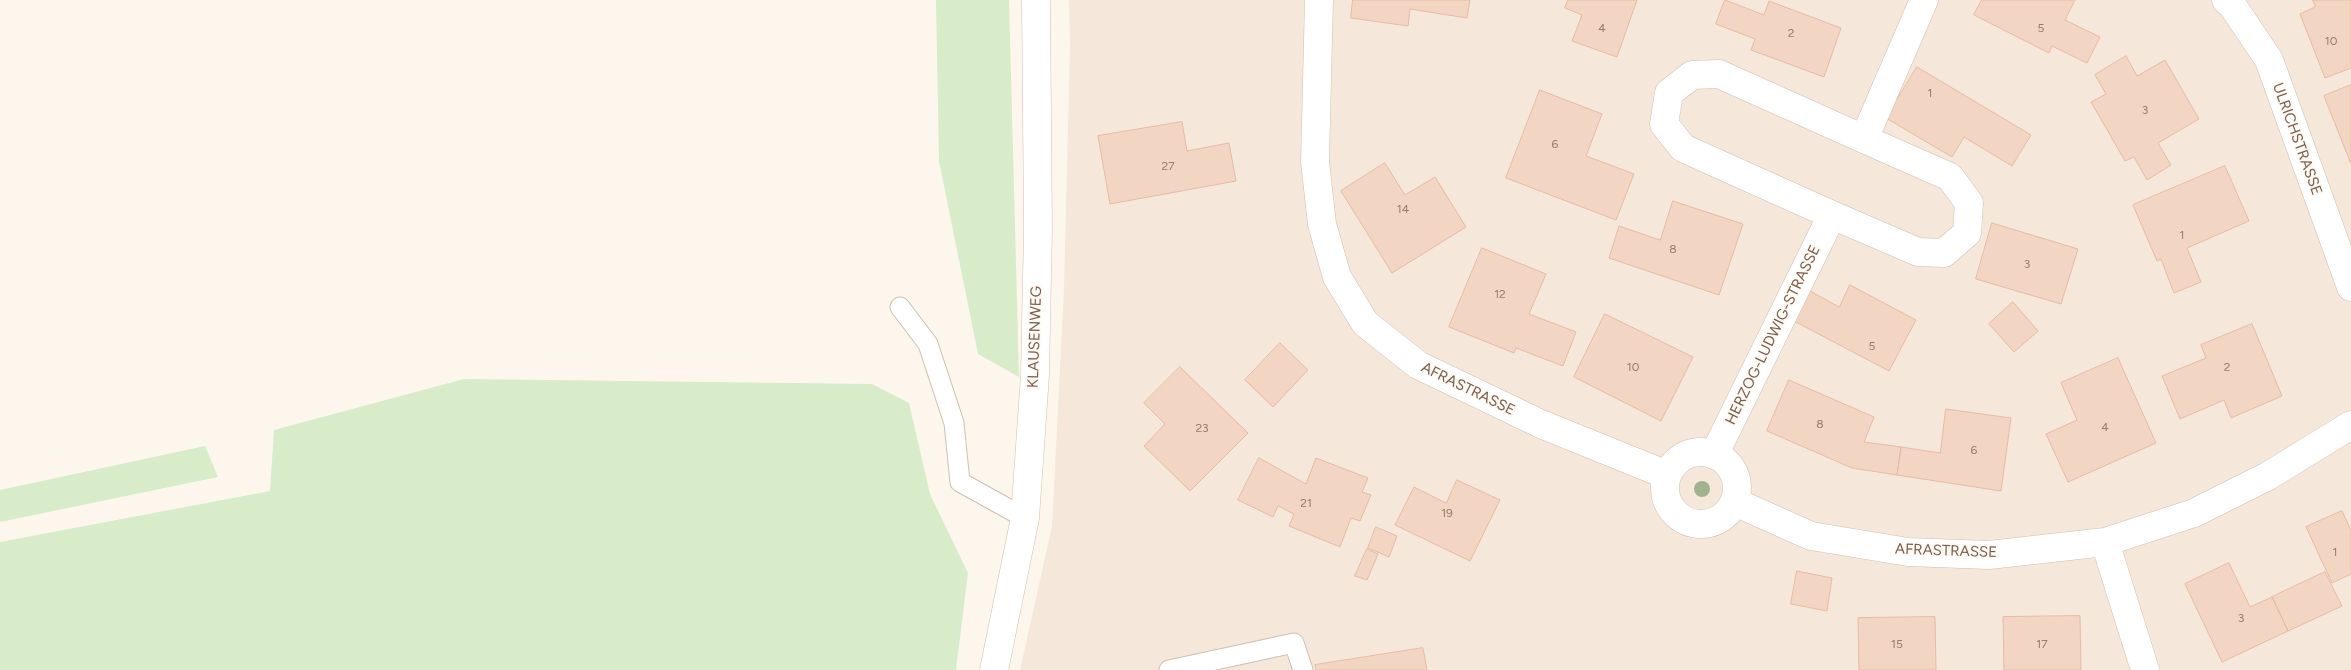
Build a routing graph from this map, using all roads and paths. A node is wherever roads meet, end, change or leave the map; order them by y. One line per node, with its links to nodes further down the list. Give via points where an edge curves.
1 (1036, 0): 13 (street, KLAUSENWEG, via 1038,249 1035,375)
2 (1319, 0): 11 (street, AFRASTRASSE, via 1315,162 1322,224 1337,276 1365,323 1418,365 1541,424)
3 (1924, 0): 5 (street)
4 (2226, 0): 7 (street, ULRICHSTRASSE, via 2268,60)
5 (1864, 139): 6 (street, via 1950,177 1969,203 1967,233 1944,252 1918,252); 6 (street, via 1719,74 1692,74 1670,93 1664,124 1683,148)
6 (1832, 215): 10 (street, HERZOG-LUDWIG-STRASSE)
7 (2351, 287)
8 (900, 307): 13 (lane, via 928,344 954,423 960,482)
9 (2351, 424): 14 (street, AFRASTRASSE, via 2268,476 2194,513)
10 (1714, 455): 11 (street, via 1695,452 1678,460); 12 (street, via 1730,466 1737,483)
11 (1667, 475): 12 (street, via 1665,494 1672,511 1688,522 1707,524 1715,521 1724,517)
12 (1735, 502): 14 (street, AFRASTRASSE, via 1811,536 1908,552 1989,555)
13 (1025, 518): 15 (street, KLAUSENWEG)
14 (2105, 542): 18 (street)
15 (994, 670)
16 (1169, 670): 17 (lane, via 1294,644)
17 (1304, 670)
18 (2145, 670)

